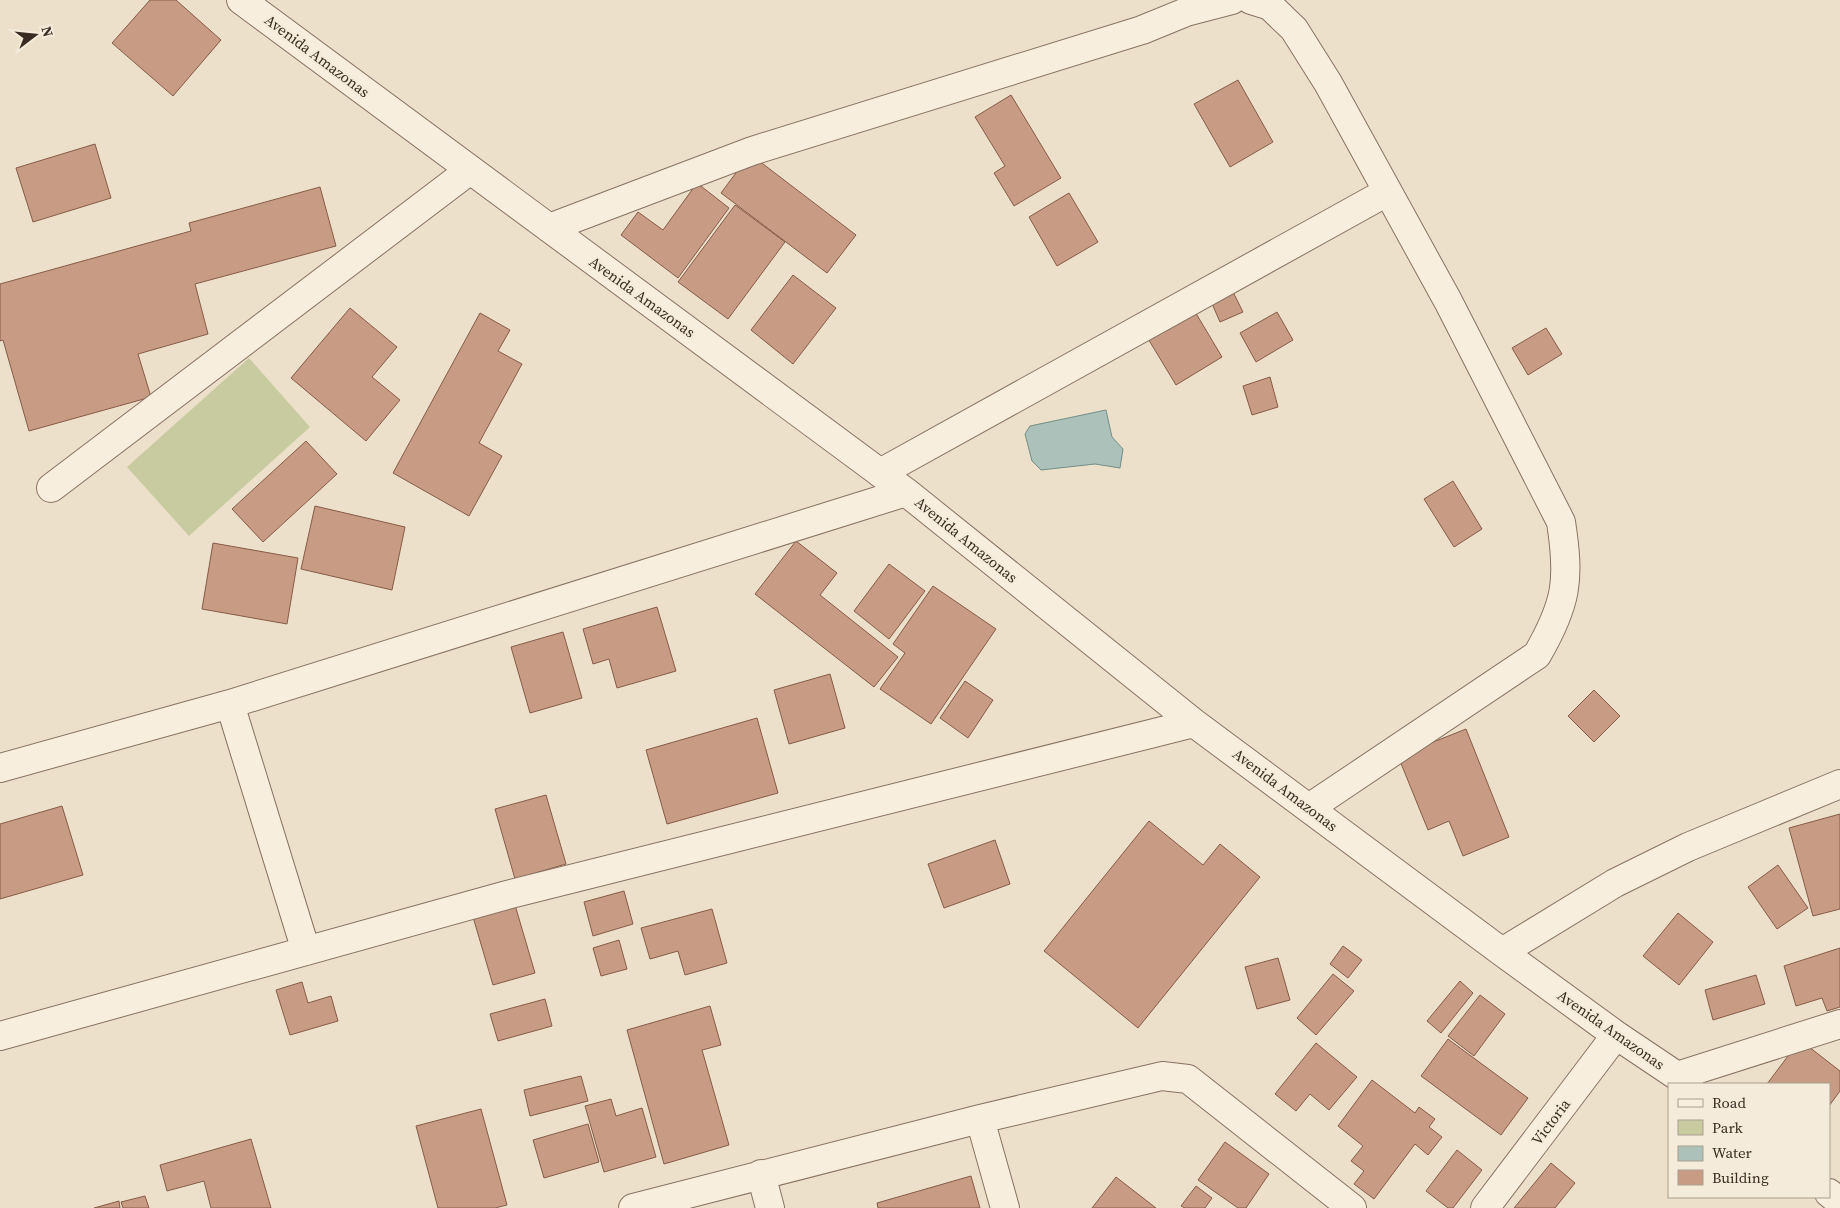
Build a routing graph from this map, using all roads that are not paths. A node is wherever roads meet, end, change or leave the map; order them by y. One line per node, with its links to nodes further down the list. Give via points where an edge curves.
1 (241, 0): 4 (street, Avenida Amazonas)
2 (1232, 0): 6 (street, via 752,150)
3 (1251, 0): 5 (street, via 1270,6 1294,29 1328,83)
4 (470, 170): 6 (street, Avenida Amazonas); 8 (street)
5 (1387, 192): 7 (street); 14 (street, via 1448,301 1561,522 1566,585 1555,624 1537,655)
6 (549, 228): 7 (street, Avenida Amazonas)
7 (880, 474): 9 (street, Avenida Amazonas)
8 (51, 488)
9 (906, 492): 10 (street); 11 (street, Avenida Amazonas)
10 (230, 704): 12 (street); 15 (street)
11 (1194, 723): 14 (street, Avenida Amazonas); 15 (street, via 507,895)
12 (0, 768)
13 (1840, 784): 16 (street, via 1688,847 1615,883)
14 (1309, 808): 16 (street, Avenida Amazonas)
15 (306, 951): 19 (street)
16 (1502, 952): 18 (street, Avenida Amazonas)
17 (1840, 1024): 20 (street)
18 (1616, 1035): 20 (street, Avenida Amazonas); 29 (street, Victoria)
19 (0, 1036)
20 (1683, 1080)
21 (980, 1119): 22 (street); 27 (street); 28 (street, via 1162,1076 1188,1080)
22 (761, 1174): 25 (street); 26 (street)
23 (1830, 1194): 24 (street)
24 (1840, 1202)
25 (633, 1208)
26 (770, 1208)
27 (1005, 1208)
28 (1352, 1208)
29 (1485, 1208)

